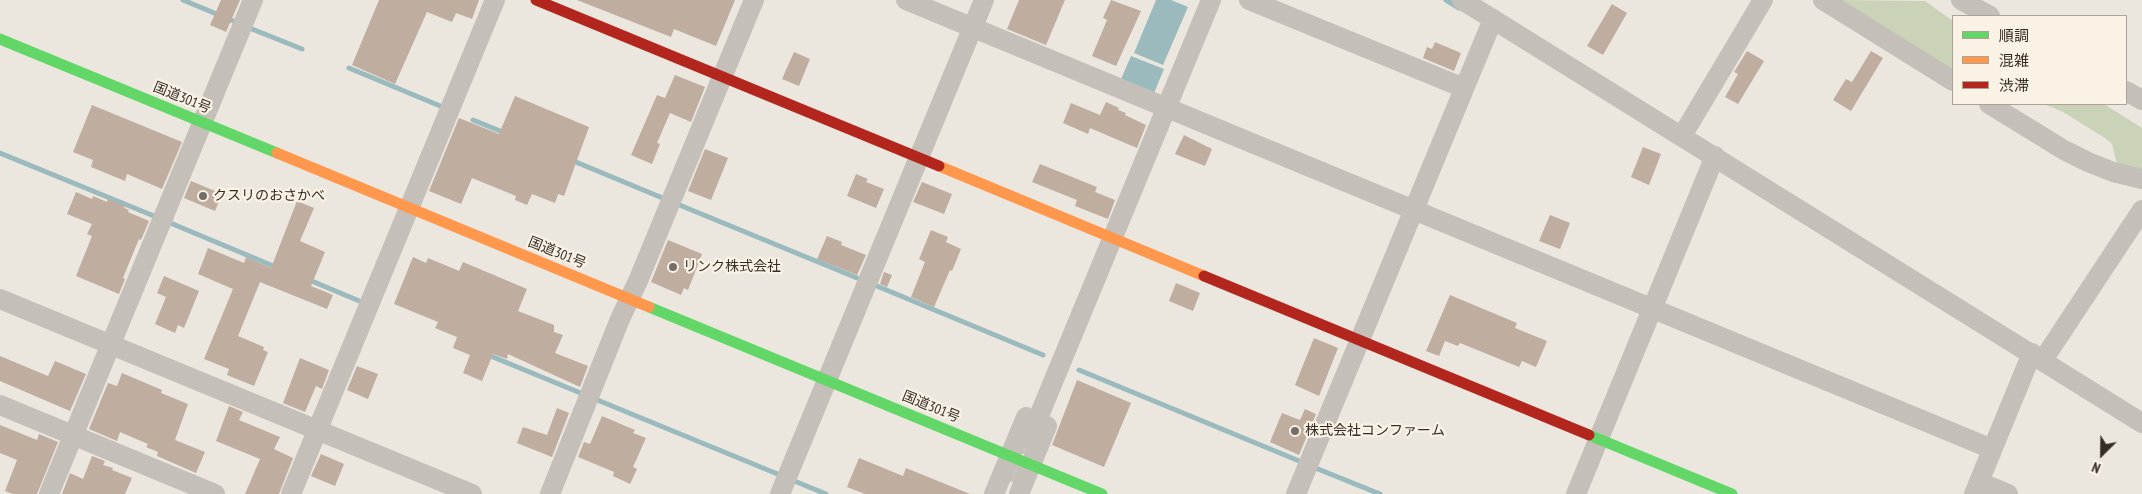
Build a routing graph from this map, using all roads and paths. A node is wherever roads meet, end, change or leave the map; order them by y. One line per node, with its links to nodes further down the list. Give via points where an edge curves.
1 (253, 0): 24 (street)
2 (495, 0): 29 (street)
3 (536, 0): 17 (main road)
4 (754, 0): 17 (street)
5 (906, 0): 15 (street)
6 (984, 0): 15 (street)
7 (1211, 0): 23 (street)
8 (1249, 0): 19 (street)
9 (1462, 0): 14 (street)
10 (1763, 0): 25 (street)
11 (1823, 0): 18 (street)
12 (1961, 0): 13 (street)
13 (1988, 15)
14 (1493, 19): 19 (street); 25 (street)
15 (972, 27): 23 (street); 27 (street)
16 (0, 39): 24 (main road, 国道301号)
17 (722, 77): 27 (main road); 34 (street)
18 (1952, 80)
19 (1464, 88): 30 (street)
20 (2127, 92): 21 (street)
21 (2142, 100)
22 (1991, 105): 28 (street, via 2088,162)
23 (1167, 108): 30 (street); 32 (street)
24 (202, 123): 29 (main road, 国道301号); 38 (street)
25 (1682, 136): 26 (street)
26 (1715, 156): 35 (street); 39 (street)
27 (919, 158): 32 (main road); 40 (street)
28 (2142, 180)
29 (409, 208): 34 (main road, 国道301号); 43 (street)
30 (1414, 210): 35 (street); 37 (street)
31 (2142, 210): 39 (street)
32 (1113, 238): 36 (street); 37 (main road)
33 (0, 299): 38 (street)
34 (630, 299): 40 (main road, 国道301号); 56 (street)
35 (1652, 308): 45 (street); 47 (street)
36 (1076, 327): 46 (street); 48 (street, via 1061,334); 49 (street, via 1082,343)
37 (1360, 340): 45 (main road); 60 (street)
38 (111, 344): 43 (street); 44 (street)
39 (2037, 356): 42 (street); 47 (street)
40 (827, 380): 48 (main road, 国道301号); 57 (street)
41 (0, 405): 44 (street)
42 (2142, 422)
43 (317, 430): 54 (street); 55 (street)
44 (73, 435): 52 (street); 53 (street)
45 (1598, 439): 61 (street); 62 (main road)
46 (1029, 440)
47 (1992, 449): 50 (street)
48 (1010, 456): 49 (main road, 国道301号); 58 (street)
49 (1032, 465): 51 (street); 59 (main road, 国道301号)
50 (1976, 488): 63 (street)
51 (1013, 490)
52 (48, 494)
53 (215, 494)
54 (291, 494)
55 (472, 494)
56 (550, 494)
57 (780, 494)
58 (994, 494)
59 (1102, 494)
60 (1296, 494)
61 (1576, 494)
62 (1732, 494)
63 (2008, 494)

